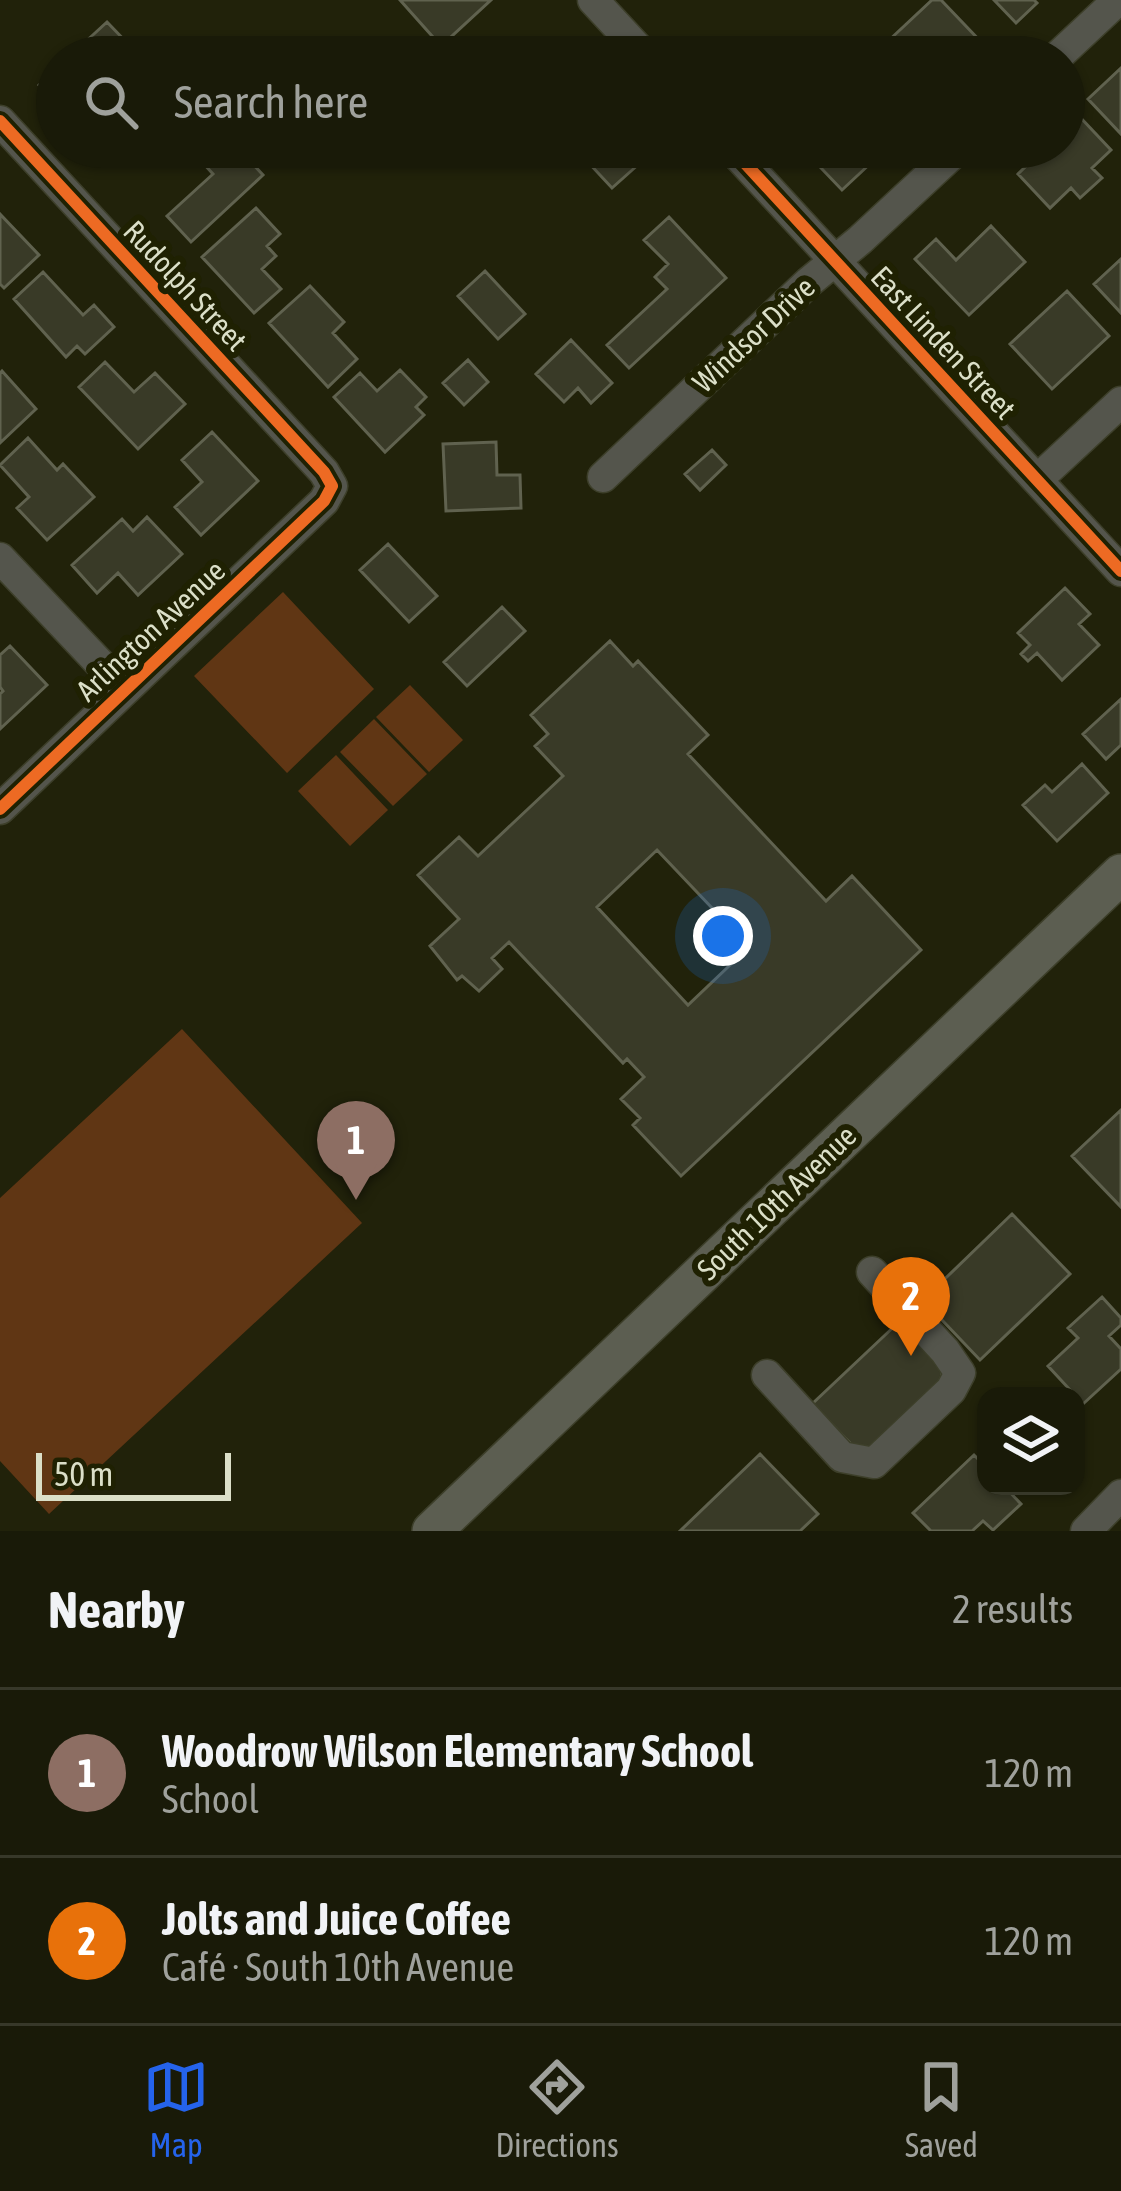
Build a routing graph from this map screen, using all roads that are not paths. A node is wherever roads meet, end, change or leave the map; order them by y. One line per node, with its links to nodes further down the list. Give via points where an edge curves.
1 (593, 0): 3 (street)
2 (1118, 0): 4 (street)
3 (626, 36)
4 (1079, 36)
5 (0, 121): 6 (street, Rudolph Street)
6 (36, 160)
7 (43, 168): 14 (street, Rudolph Street)
8 (750, 168): 10 (street, East Linden Street)
9 (937, 168): 10 (street, Windsor Drive)
10 (835, 260): 12 (street, Windsor Drive); 13 (street, East Linden Street)
11 (1121, 402): 13 (street)
12 (603, 477)
13 (1037, 480): 16 (street, East Linden Street)
14 (332, 486): 17 (street, Arlington Avenue)
15 (0, 558): 17 (street)
16 (1121, 571)
17 (124, 689): 18 (street, Arlington Avenue)
18 (0, 809)
19 (1121, 874): 23 (main road, South 10th Avenue)
20 (872, 1272): 21 (street, via 945,1351 959,1373 951,1390 874,1463 842,1456)
21 (767, 1375)
22 (1121, 1495): 24 (street)
23 (432, 1531)
24 (1086, 1531)

